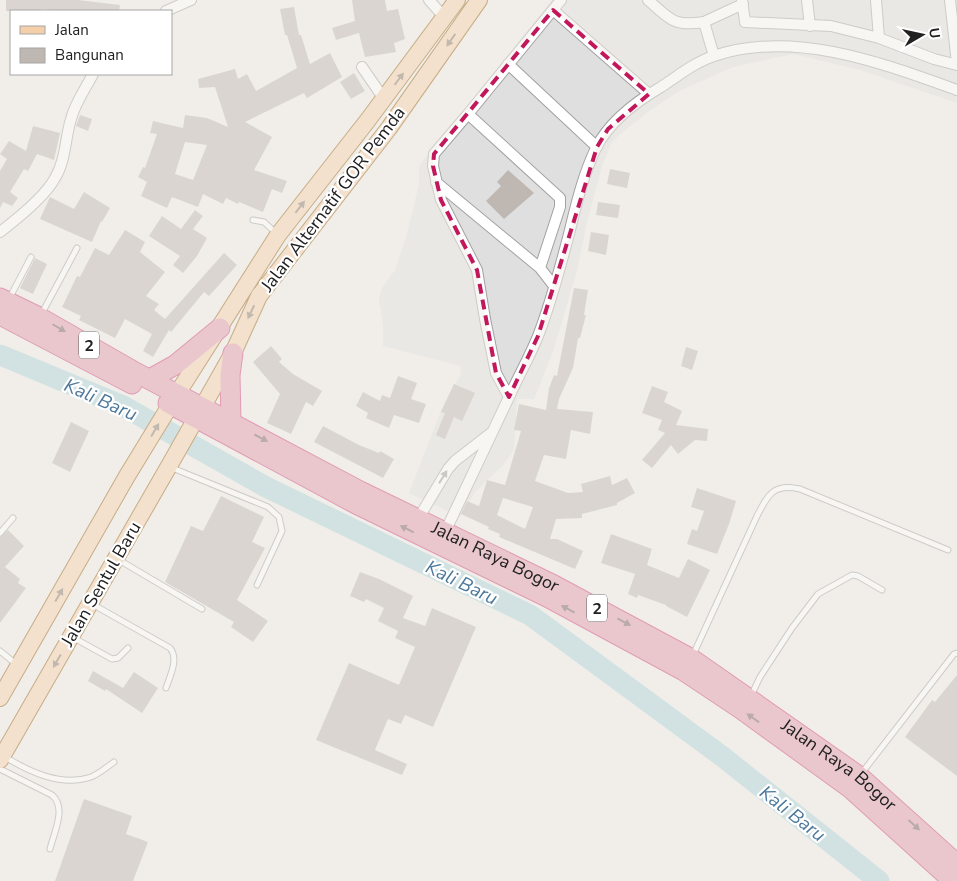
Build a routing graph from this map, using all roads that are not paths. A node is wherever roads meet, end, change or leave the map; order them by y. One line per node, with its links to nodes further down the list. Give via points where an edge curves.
1 (191, 0): 11 (street)
2 (429, 0): 13 (street)
3 (457, 0): 13 (main road, Jalan Alternatif GOR Pemda)
4 (479, 0): 38 (main road, Jalan Alternatif GOR Pemda, one-way to 38, via 389,128 259,296)
5 (561, 0): 12 (street)
6 (648, 0): 14 (street, via 674,22)
7 (807, 0): 15 (street)
8 (876, 0): 16 (street)
9 (950, 0): 19 (street)
10 (742, 2): 14 (street); 15 (street, via 745,22)
11 (168, 10)
12 (553, 10): 18 (street); 23 (street)
13 (445, 18): 24 (main road, Jalan Alternatif GOR Pemda, one-way to 13)
14 (704, 22): 17 (street)
15 (810, 26): 16 (street, via 831,26)
16 (879, 38): 19 (street, via 934,59)
17 (714, 56): 22 (street, via 769,47 840,52 882,63); 23 (street)
18 (508, 64): 25 (street); 26 (street)
19 (957, 64)
20 (362, 67): 24 (street)
21 (93, 75): 29 (street, via 71,119 55,179)
22 (957, 90)
23 (649, 94): 26 (street, via 608,129)
24 (384, 99): 30 (main road, Jalan Alternatif GOR Pemda, one-way to 24)
25 (468, 114): 27 (street, via 434,154); 33 (street, via 560,198)
26 (597, 147): 34 (street, via 579,193)
27 (436, 182): 33 (street); 40 (street, via 441,200 476,270 496,373)
28 (253, 220): 30 (lane, via 264,222)
29 (0, 232)
30 (278, 235): 37 (main road, Jalan Alternatif GOR Pemda)
31 (77, 248): 36 (lane)
32 (31, 257): 35 (lane, via 16,288)
33 (540, 268): 34 (street)
34 (554, 286): 40 (street, via 538,336)
35 (2, 305): 36 (highway, Jalan Raya Bogor / 2); 41 (highway, Jalan Raya Bogor / 2)
36 (39, 317): 39 (highway, Jalan Raya Bogor / 2, one-way to 39)
37 (220, 328): 39 (highway, via 175,365); 41 (main road, Jalan Alternatif GOR Pemda)
38 (232, 353): 42 (main road, Jalan Alternatif GOR Pemda); 43 (highway)
39 (150, 379): 41 (highway, Jalan Raya Bogor / 2)
40 (509, 397): 44 (street)
41 (171, 403): 42 (highway, Jalan Raya Bogor / 2); 62 (main road, Jalan Sentul Baru, one-way to 41)
42 (196, 418): 43 (highway, Jalan Raya Bogor / 2); 45 (main road, Jalan Sentul Baru); 52 (highway, Jalan Raya Bogor / 2, one-way to 42, via 356,504)
43 (231, 422): 47 (highway, Jalan Raya Bogor / 2, one-way to 47)
44 (494, 430): 47 (street, one-way to 44, via 448,469); 48 (street)
45 (171, 463): 51 (main road, Jalan Sentul Baru); 53 (lane, via 268,507 279,517 282,531)
46 (13, 518): 49 (lane)
47 (418, 519): 48 (highway, Jalan Raya Bogor / 2)
48 (445, 532): 52 (highway, Jalan Raya Bogor / 2)
49 (0, 533)
50 (948, 550): 61 (lane, via 800,490 779,489 768,495 757,516)
51 (116, 558): 55 (main road, Jalan Sentul Baru); 56 (lane)
52 (496, 565): 61 (highway, Jalan Raya Bogor / 2, one-way to 61); 68 (highway, Jalan Raya Bogor / 2, one-way to 52, via 684,671 547,598)
53 (257, 585)
54 (882, 590): 65 (lane, via 852,575 818,594 760,677)
55 (90, 602): 57 (main road, Jalan Sentul Baru); 63 (lane, via 174,652 175,660)
56 (202, 609)
57 (71, 636): 58 (lane, via 112,659 118,658); 66 (main road, Jalan Sentul Baru, one-way to 66)
58 (128, 648)
59 (0, 651): 62 (lane)
60 (957, 654): 68 (lane)
61 (692, 659): 65 (highway, Jalan Raya Bogor / 2)
62 (18, 666): 64 (main road, Jalan Sentul Baru)
63 (166, 688)
64 (0, 698)
65 (750, 698): 68 (highway, Jalan Raya Bogor / 2)
66 (1, 761): 67 (lane, via 61,780 91,777); 69 (lane, via 57,800 60,813)
67 (114, 762)
68 (854, 782): 70 (highway, Jalan Raya Bogor / 2, one-way to 70); 71 (highway, Jalan Raya Bogor / 2)
69 (50, 849)
70 (957, 864)
71 (953, 881)

